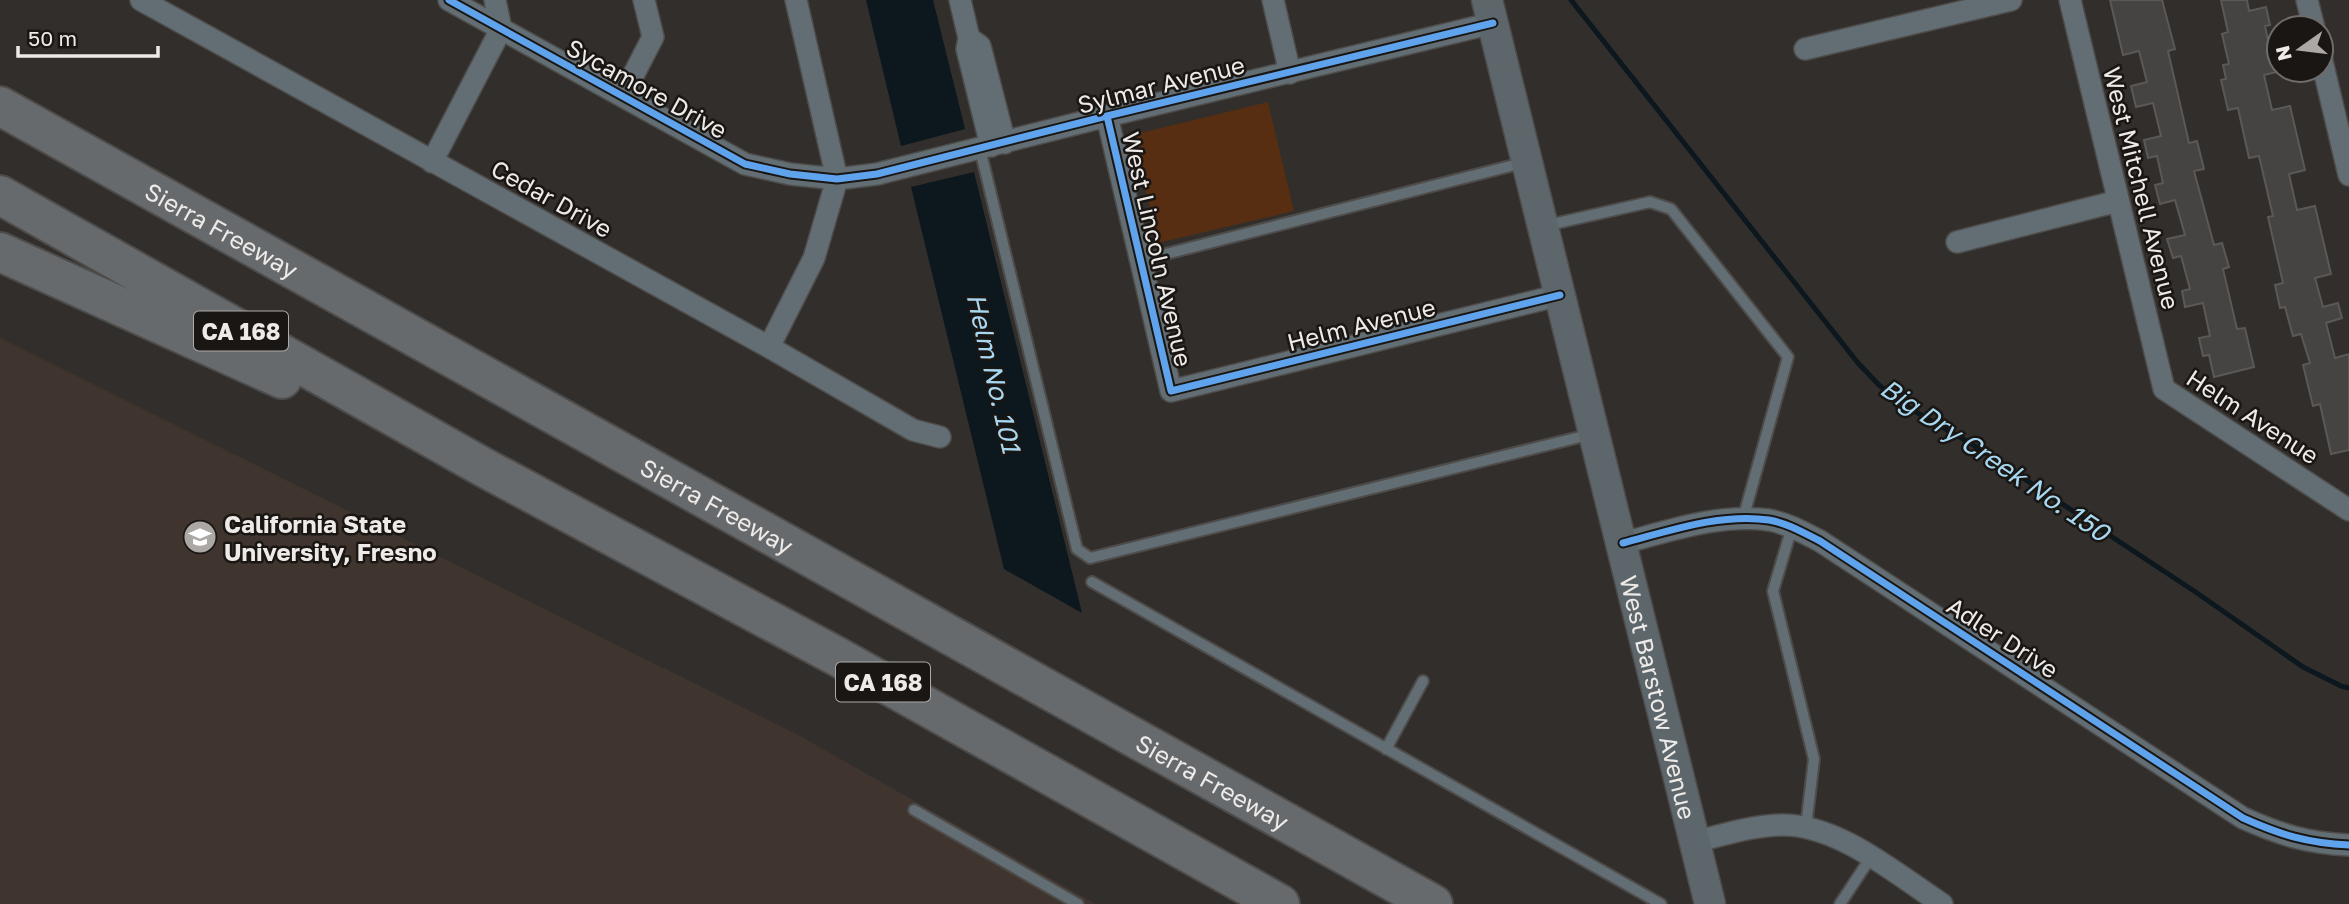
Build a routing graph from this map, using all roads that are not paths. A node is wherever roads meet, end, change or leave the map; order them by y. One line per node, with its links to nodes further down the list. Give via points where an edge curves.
1 (141, 0): 21 (street, Cedar Drive)
2 (449, 0): 12 (street, Sycamore Drive)
3 (495, 0): 12 (street)
4 (644, 0): 16 (street, via 653,37)
5 (796, 0): 23 (street)
6 (960, 0): 19 (street, via 969,38 967,49)
7 (1273, 0): 14 (street)
8 (1287, 0): 14 (street)
9 (2011, 0): 13 (street)
10 (2070, 0): 25 (street, West Mitchell Avenue)
11 (1490, 12): 14 (street, Sylmar Avenue); 20 (main road, West Barstow Avenue)
12 (501, 29): 16 (street, Sycamore Drive); 21 (street)
13 (1805, 49)
14 (1297, 71): 18 (street, Sylmar Avenue)
15 (2327, 84): 22 (street)
16 (623, 95): 23 (street, Sycamore Drive, via 745,164)
17 (0, 106): 51 (highway, Sierra Freeway / CA 168)
18 (1107, 116): 19 (street, Sylmar Avenue); 29 (street, West Lincoln Avenue)
19 (992, 146): 23 (street, Sylmar Avenue); 34 (lane, via 1077,549 1090,558)
20 (1527, 161): 26 (main road, West Barstow Avenue); 29 (lane)
21 (432, 162): 31 (street, Cedar Drive)
22 (2349, 175)
23 (837, 179): 31 (street, via 814,258)
24 (0, 195): 36 (highway, CA 168)
25 (2118, 201): 27 (street); 32 (street, West Mitchell Avenue)
26 (1543, 226): 30 (main road, West Barstow Avenue); 38 (lane, via 1650,202 1671,209 1788,357)
27 (1957, 242)
28 (0, 252): 36 (highway)
29 (1142, 260): 33 (street, West Lincoln Avenue)
30 (1560, 295): 33 (street, Helm Avenue); 34 (main road, West Barstow Avenue)
31 (769, 347): 35 (street, Cedar Drive, via 913,430)
32 (2164, 389): 37 (street, Helm Avenue)
33 (1171, 391)
34 (1595, 433): 40 (main road, West Barstow Avenue)
35 (940, 436)
36 (483, 467): 50 (highway, CA 168, via 838,657)
37 (2349, 510)
38 (1744, 519): 39 (street, Adler Drive); 40 (street, Adler Drive, via 1701,523)
39 (1791, 527): 45 (lane, via 1773,591 1814,759); 47 (street, Adler Drive, via 1820,541 2243,818 2279,834 2320,844)
40 (1623, 543): 46 (main road, West Barstow Avenue)
41 (1092, 582): 43 (lane)
42 (1423, 681): 43 (lane)
43 (1386, 749): 52 (lane)
44 (914, 810): 49 (lane)
45 (1806, 827): 46 (street, via 1769,826); 48 (street)
46 (1695, 842): 53 (main road, West Barstow Avenue)
47 (2349, 845)
48 (1871, 857): 54 (lane); 55 (street)
49 (1078, 904)
50 (1280, 904)
51 (1433, 904)
52 (1661, 904)
53 (1710, 904)
54 (1840, 904)
55 (1942, 904)

